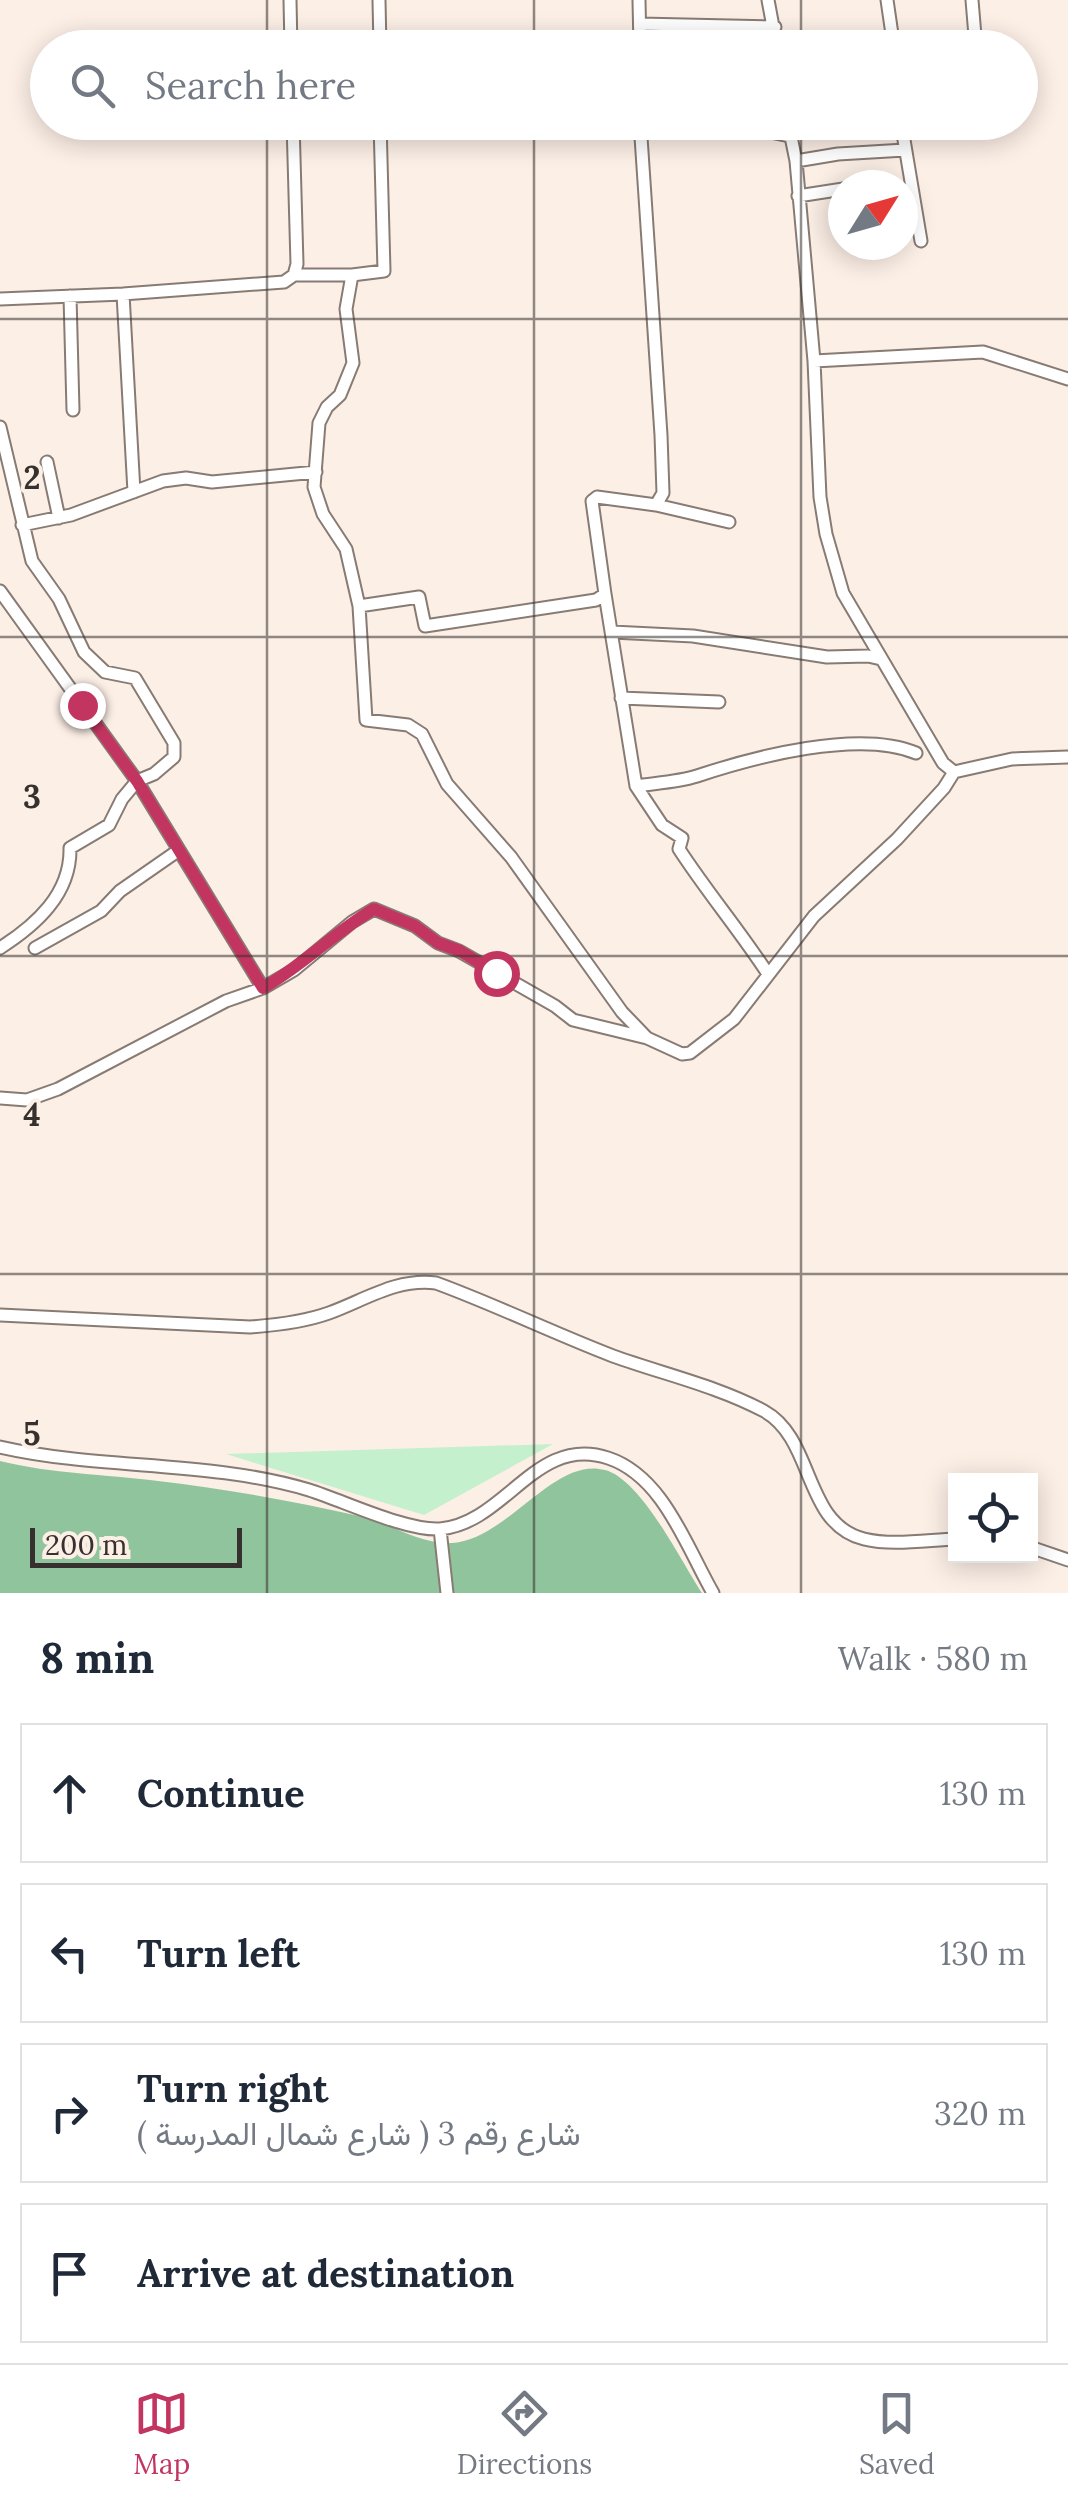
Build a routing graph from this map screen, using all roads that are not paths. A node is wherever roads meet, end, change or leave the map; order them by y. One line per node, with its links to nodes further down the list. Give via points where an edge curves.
1 (290, 0): 9 (street)
2 (379, 0): 10 (street)
3 (639, 0): 7 (street)
4 (768, 0): 8 (street)
5 (887, 0): 13 (street)
6 (972, 0): 14 (street)
7 (640, 24): 8 (street); 11 (street)
8 (774, 27): 12 (street)
9 (291, 30)
10 (380, 30)
11 (640, 30)
12 (775, 30)
13 (891, 30)
14 (974, 30)
15 (294, 140): 25 (street)
16 (380, 140): 26 (street, via 384,271)
17 (641, 140): 37 (street, via 661,435 663,494)
18 (791, 140): 21 (street)
19 (903, 140): 20 (street)
20 (904, 150): 21 (street); 24 (street)
21 (796, 162): 23 (street)
22 (828, 191): 23 (street)
23 (798, 196): 30 (street)
24 (921, 240)
25 (294, 274): 26 (street); 27 (street, via 284,282)
26 (352, 276): 35 (street, via 346,309 353,363 319,423)
27 (123, 294): 28 (street); 36 (street)
28 (70, 296): 29 (street); 32 (street)
29 (0, 299)
30 (814, 361): 31 (street, via 983,352); 45 (street, via 826,534 843,593)
31 (1068, 378)
32 (73, 410)
33 (0, 427): 40 (street)
34 (47, 462): 38 (street)
35 (316, 472): 36 (street, via 212,482 186,478); 43 (street, via 316,499 346,549)
36 (134, 492): 38 (street)
37 (656, 504): 39 (street); 42 (street, via 592,501)
38 (59, 518): 40 (street)
39 (730, 522)
40 (22, 525): 51 (street, via 32,561 84,652 105,672 134,678 174,743 174,757)
41 (0, 591): 51 (street)
42 (605, 594): 43 (street, via 425,626 418,597); 44 (street)
43 (359, 606): 58 (street, via 366,720 408,725 422,734 447,784 511,857)
44 (612, 632): 45 (street); 46 (street)
45 (881, 660): 50 (street)
46 (621, 698): 47 (street); 52 (street)
47 (719, 702)
48 (916, 753): 52 (street, via 830,745)
49 (1068, 757): 50 (street, via 1012,758)
50 (954, 772): 56 (street)
51 (137, 781): 53 (street); 54 (street, via 109,826 70,848 67,874 50,906)
52 (636, 786): 56 (street, via 662,825 682,838 679,849)
53 (178, 850): 55 (street, via 101,911); 57 (street)
54 (0, 948)
55 (35, 948)
56 (768, 974): 58 (street, via 734,1019 690,1053)
57 (263, 988): 58 (street, via 374,909 460,951 573,1020); 59 (street, via 58,1089 27,1100)
58 (647, 1038)
59 (0, 1098)
60 (0, 1315): 63 (street, via 266,1326 309,1320 397,1285 436,1283 770,1414 796,1443 828,1515 860,1539)
61 (0, 1447): 62 (street, via 238,1476)
62 (440, 1529): 66 (street); 67 (street, via 490,1510 557,1458 601,1456 632,1470 653,1490)
63 (948, 1539)
64 (1038, 1550): 65 (street)
65 (1068, 1560)
66 (446, 1593)
67 (713, 1593)

